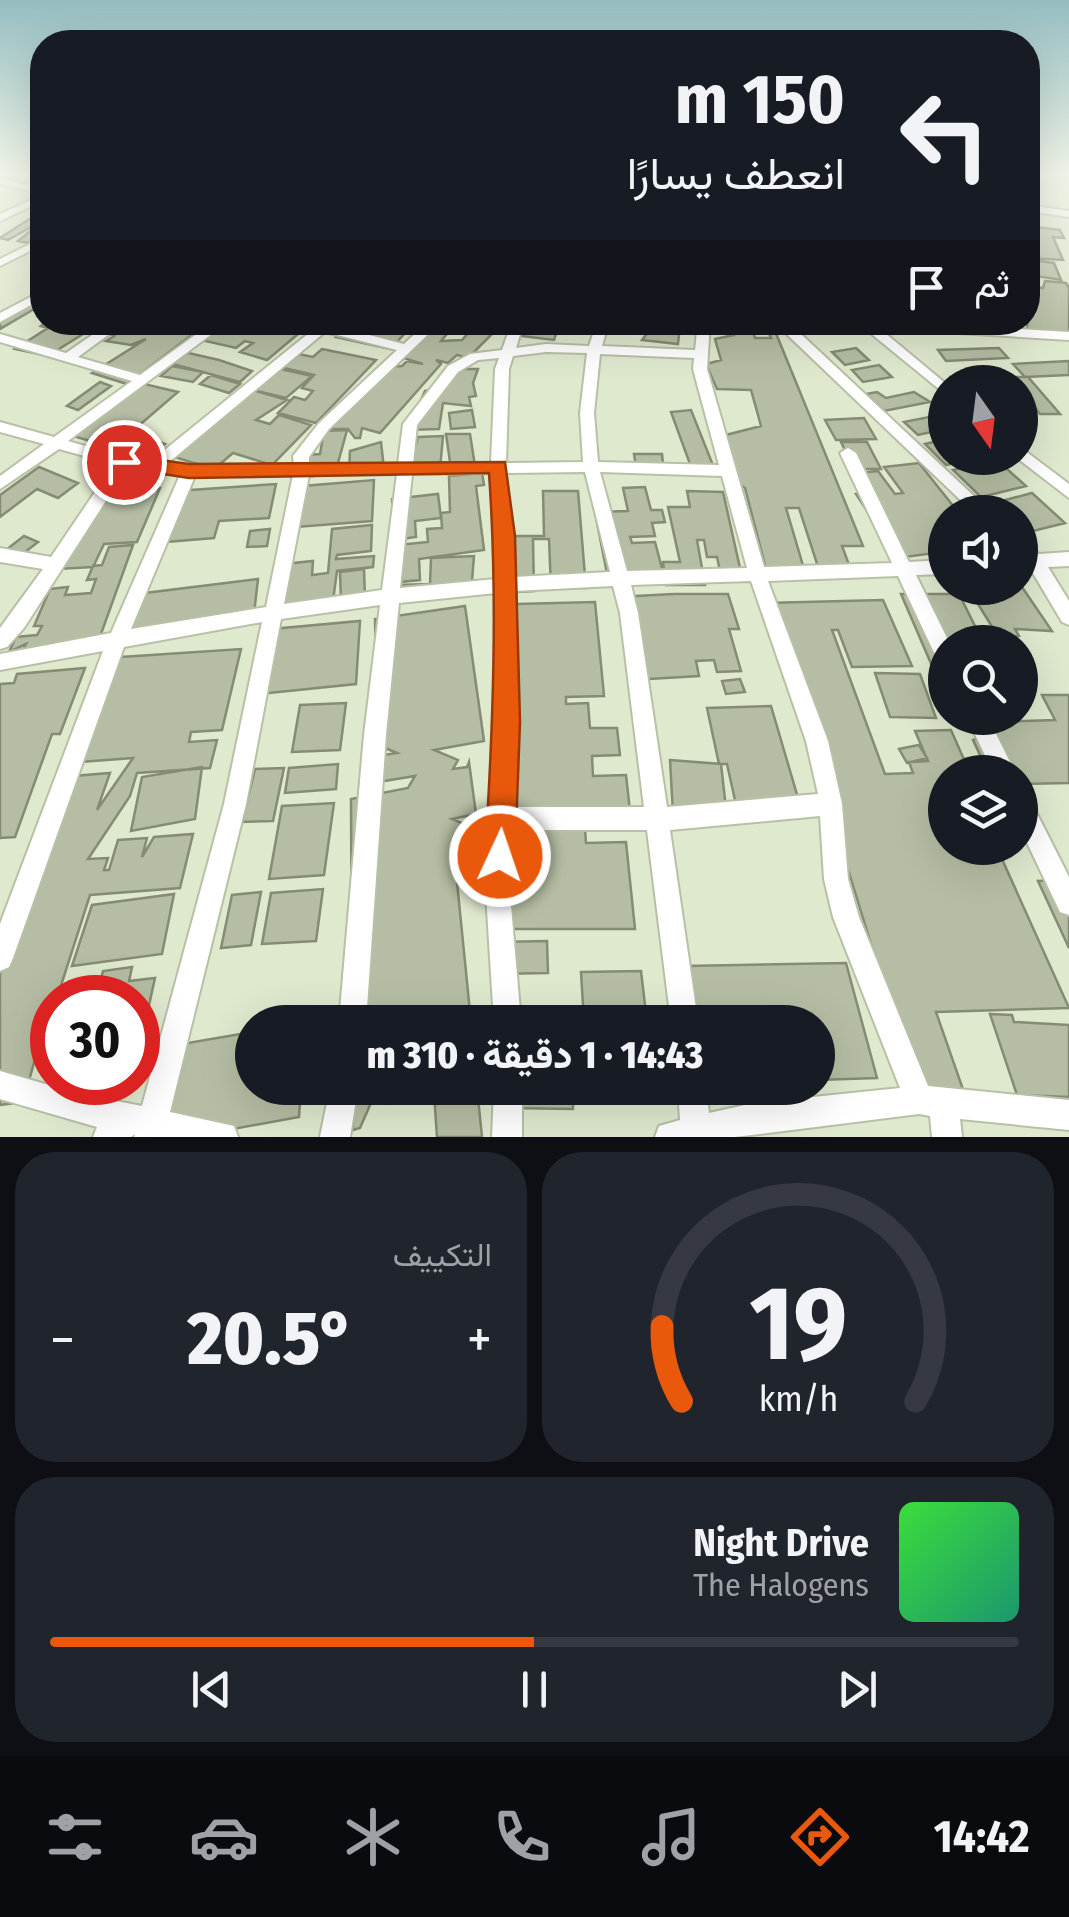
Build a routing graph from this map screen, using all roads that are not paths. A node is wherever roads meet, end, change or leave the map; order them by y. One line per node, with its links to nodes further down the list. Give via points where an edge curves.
1 (30, 247): 2 (street)
2 (0, 263)
3 (30, 301): 4 (street)
4 (0, 318)
5 (1040, 331): 16 (street)
6 (101, 335): 22 (street)
7 (204, 335): 24 (street)
8 (313, 335): 30 (street)
9 (350, 335): 18 (street)
10 (421, 335): 18 (street)
11 (513, 335): 20 (street)
12 (599, 335): 19 (street)
13 (702, 335): 21 (street)
14 (794, 335): 39 (street)
15 (887, 335): 23 (street)
16 (1069, 336)
17 (0, 338): 22 (street)
18 (407, 349): 35 (street, via 309,441)
19 (594, 350): 20 (street); 21 (street); 32 (street)
20 (506, 354): 29 (street); 33 (street, via 465,360 452,369 410,424)
21 (698, 354): 36 (street)
22 (67, 358): 24 (street)
23 (928, 374)
24 (143, 380): 26 (street)
25 (0, 427): 26 (street)
26 (54, 445): 28 (street); 37 (street)
27 (848, 452): 45 (street)
28 (124, 462): 30 (street); 43 (street)
29 (498, 466): 32 (street); 33 (street); 49 (street)
30 (152, 467): 34 (street)
31 (1038, 467): 38 (street)
32 (590, 468): 36 (street); 48 (street)
33 (402, 469): 35 (street); 50 (street)
34 (189, 471): 35 (street); 54 (street)
35 (302, 471): 51 (street)
36 (728, 471): 46 (street)
37 (0, 484)
38 (1069, 492)
39 (965, 495)
40 (0, 555): 43 (street)
41 (1069, 559): 42 (street)
42 (1038, 561)
43 (56, 564): 55 (street)
44 (928, 568): 45 (street)
45 (902, 570): 46 (street); 53 (street)
46 (757, 574): 48 (street); 57 (street, via 811,722)
47 (1038, 576): 52 (street)
48 (618, 578): 49 (street); 59 (street)
49 (504, 585): 50 (street); 58 (street)
50 (392, 596): 51 (street); 63 (street)
51 (272, 611): 54 (street); 73 (street, via 234,804)
52 (1069, 617)
53 (930, 625)
54 (117, 640): 56 (street); 62 (street)
55 (0, 641)
56 (0, 662)
57 (832, 804): 59 (street); 67 (street, via 836,879 846,917)
58 (502, 818): 59 (street); 64 (street, via 498,894)
59 (660, 819): 65 (street)
60 (1038, 841): 61 (street)
61 (1069, 904)
62 (0, 958)
63 (353, 1005)
64 (506, 1005)
65 (683, 1005)
66 (0, 1085): 73 (street)
67 (932, 1102): 71 (street); 72 (street); 78 (street)
68 (341, 1105): 76 (street)
69 (508, 1105): 77 (street)
70 (689, 1105): 74 (street)
71 (1069, 1114)
72 (753, 1127): 74 (street)
73 (135, 1130): 75 (street)
74 (683, 1133)
75 (222, 1137)
76 (335, 1137)
77 (507, 1137)
78 (947, 1137)

